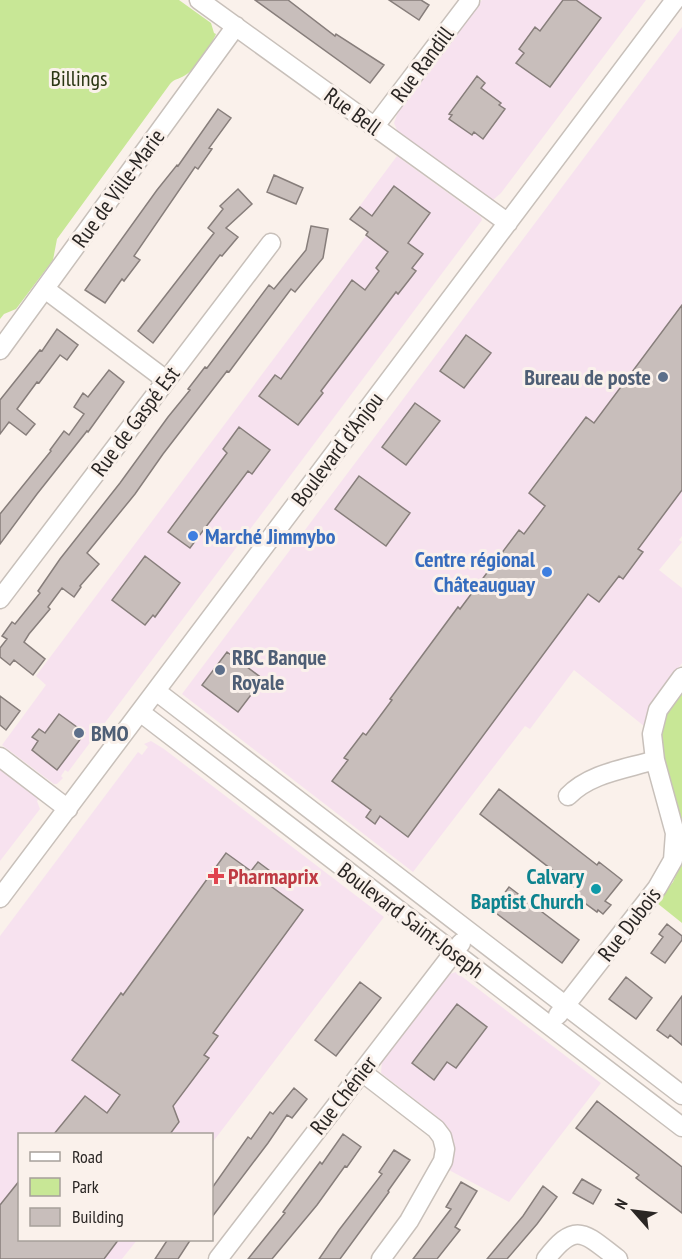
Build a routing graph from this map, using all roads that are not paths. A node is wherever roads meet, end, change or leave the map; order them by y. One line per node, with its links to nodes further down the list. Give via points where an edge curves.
1 (199, 0): 4 (street, Rue Bell)
2 (469, 0): 5 (street, Rue Randill)
3 (675, 0): 6 (street, Boulevard d'Anjou)
4 (236, 26): 5 (street, Rue Bell); 8 (street, Rue de Ville-Marie)
5 (375, 126): 6 (street, Rue Bell)
6 (508, 223): 13 (street, Boulevard d'Anjou)
7 (271, 243): 10 (street, Rue de Gaspé Est)
8 (45, 289): 9 (street, Rue de Ville-Marie); 10 (street)
9 (0, 350)
10 (166, 380): 11 (street, Rue de Gaspé Est)
11 (0, 599)
12 (682, 677): 16 (street, Rue Dubois, via 656,716 652,734)
13 (156, 691): 14 (street, Boulevard d'Anjou); 17 (street, Boulevard Saint-Joseph)
14 (140, 712): 18 (street, Boulevard Saint-Joseph); 20 (street, Boulevard d'Anjou)
15 (0, 757): 20 (street)
16 (655, 760): 19 (street, via 591,779); 26 (street, Rue Dubois, via 675,833 673,860 660,884)
17 (259, 770): 18 (street); 21 (street, Boulevard Saint-Joseph)
18 (243, 791): 23 (street, Boulevard Saint-Joseph)
19 (568, 796)
20 (68, 809): 22 (street, Boulevard d'Anjou)
21 (402, 880): 23 (street); 24 (street, Boulevard Saint-Joseph)
22 (0, 898)
23 (386, 901): 25 (street, Boulevard Saint-Joseph)
24 (469, 932): 25 (street, Rue Chénier); 26 (street, Boulevard Saint-Joseph)
25 (454, 952): 27 (street, Boulevard Saint-Joseph); 28 (street, Rue Chénier)
26 (565, 1006): 27 (street, Rue Dubois); 29 (street, Boulevard Saint-Joseph)
27 (550, 1026): 30 (street, Boulevard Saint-Joseph)
28 (362, 1072): 31 (street, Rue Chénier); 32 (street, via 432,1125 445,1149 443,1161 409,1221)
29 (682, 1095)
30 (682, 1127)
31 (218, 1259)
32 (381, 1259)
33 (546, 1259): 34 (street, via 566,1236 579,1234)
34 (618, 1259)

